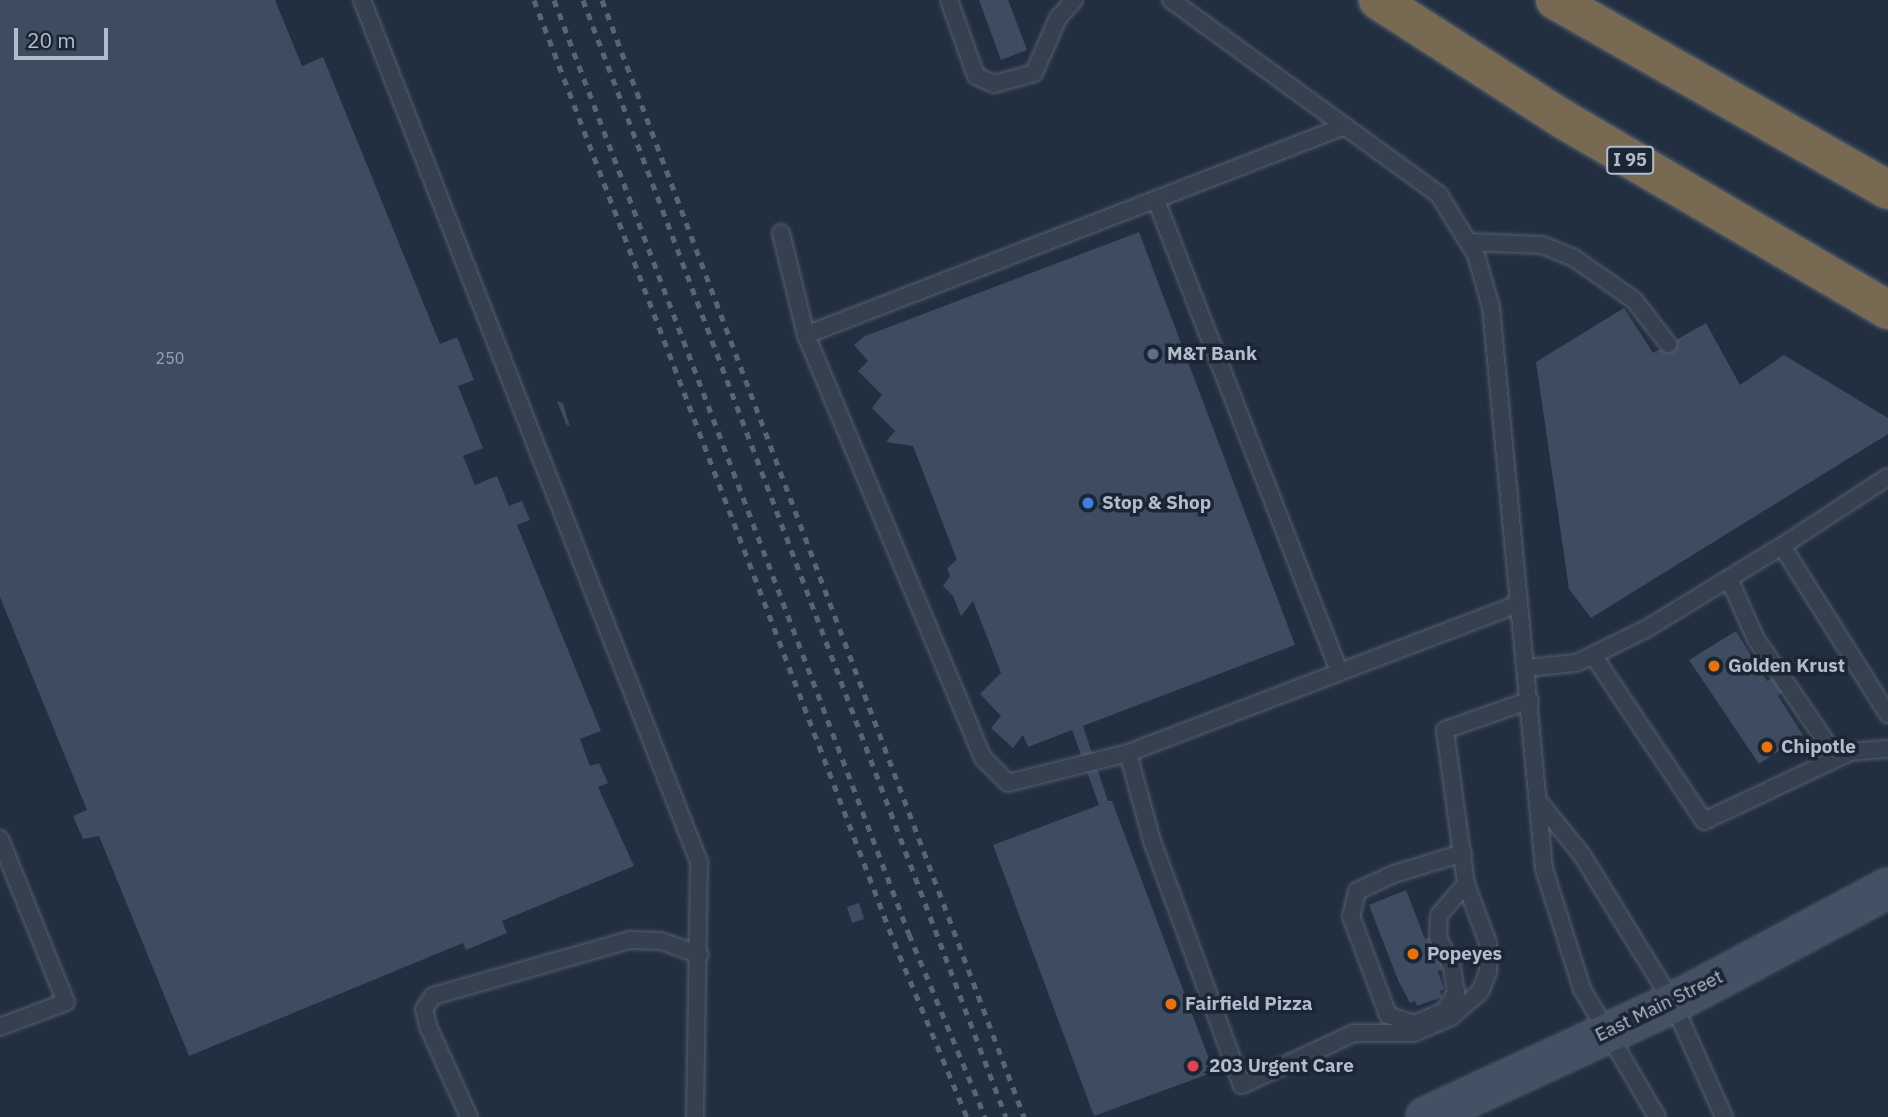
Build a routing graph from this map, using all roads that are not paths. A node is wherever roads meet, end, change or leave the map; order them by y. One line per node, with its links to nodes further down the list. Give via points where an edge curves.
1 (362, 0): 32 (lane, via 699,862)
2 (949, 0): 3 (lane, via 976,76 994,84 1034,73 1058,18)
3 (1074, 0)
4 (1171, 0): 7 (lane)
5 (1378, 0): 12 (highway, I 95, via 1544,108)
6 (1555, 0): 8 (highway)
7 (1345, 126): 9 (lane); 11 (lane, via 1439,195)
8 (1888, 190)
9 (1156, 200): 13 (lane); 21 (lane)
10 (781, 233): 13 (lane)
11 (1469, 242): 14 (lane, via 1542,245 1574,258 1634,300); 18 (lane, via 1491,307)
12 (1888, 310)
13 (806, 335): 25 (lane, via 983,758 1008,783)
14 (1668, 344)
15 (1888, 477): 16 (lane)
16 (1782, 546): 17 (lane); 23 (lane)
17 (1729, 579): 19 (lane); 26 (lane, via 1756,639)
18 (1519, 604): 20 (lane); 21 (lane)
19 (1593, 655): 20 (lane, via 1576,663); 26 (lane, via 1703,821)
20 (1527, 668): 22 (lane)
21 (1339, 671): 25 (lane)
22 (1530, 700): 27 (lane); 29 (lane, via 1445,730)
23 (1888, 714)
24 (1888, 749): 26 (lane)
25 (1128, 753): 30 (lane, via 1152,841 1241,1085 1354,1033 1414,1033 1451,1017 1480,992 1487,980 1488,943)
26 (1838, 758)
27 (1540, 803): 33 (lane, via 1582,855); 35 (lane, via 1544,869 1582,989)
28 (0, 838): 34 (lane, via 65,1002)
29 (1463, 853): 30 (lane); 30 (lane, via 1394,874 1357,891 1351,916 1388,1015 1413,1024 1444,1011 1456,993 1452,967 1438,937 1439,915)
30 (1466, 884)
31 (1888, 888): 33 (main road, East Main Street)
32 (700, 955): 36 (lane, via 661,941 630,940 433,996 424,1009 428,1026); 37 (lane)
33 (1673, 1003): 35 (main road, East Main Street); 40 (lane)
34 (0, 1027)
35 (1604, 1033): 38 (main road, East Main Street); 39 (lane)
36 (469, 1117)
37 (695, 1117)
38 (1426, 1117)
39 (1657, 1117)
40 (1724, 1117)

